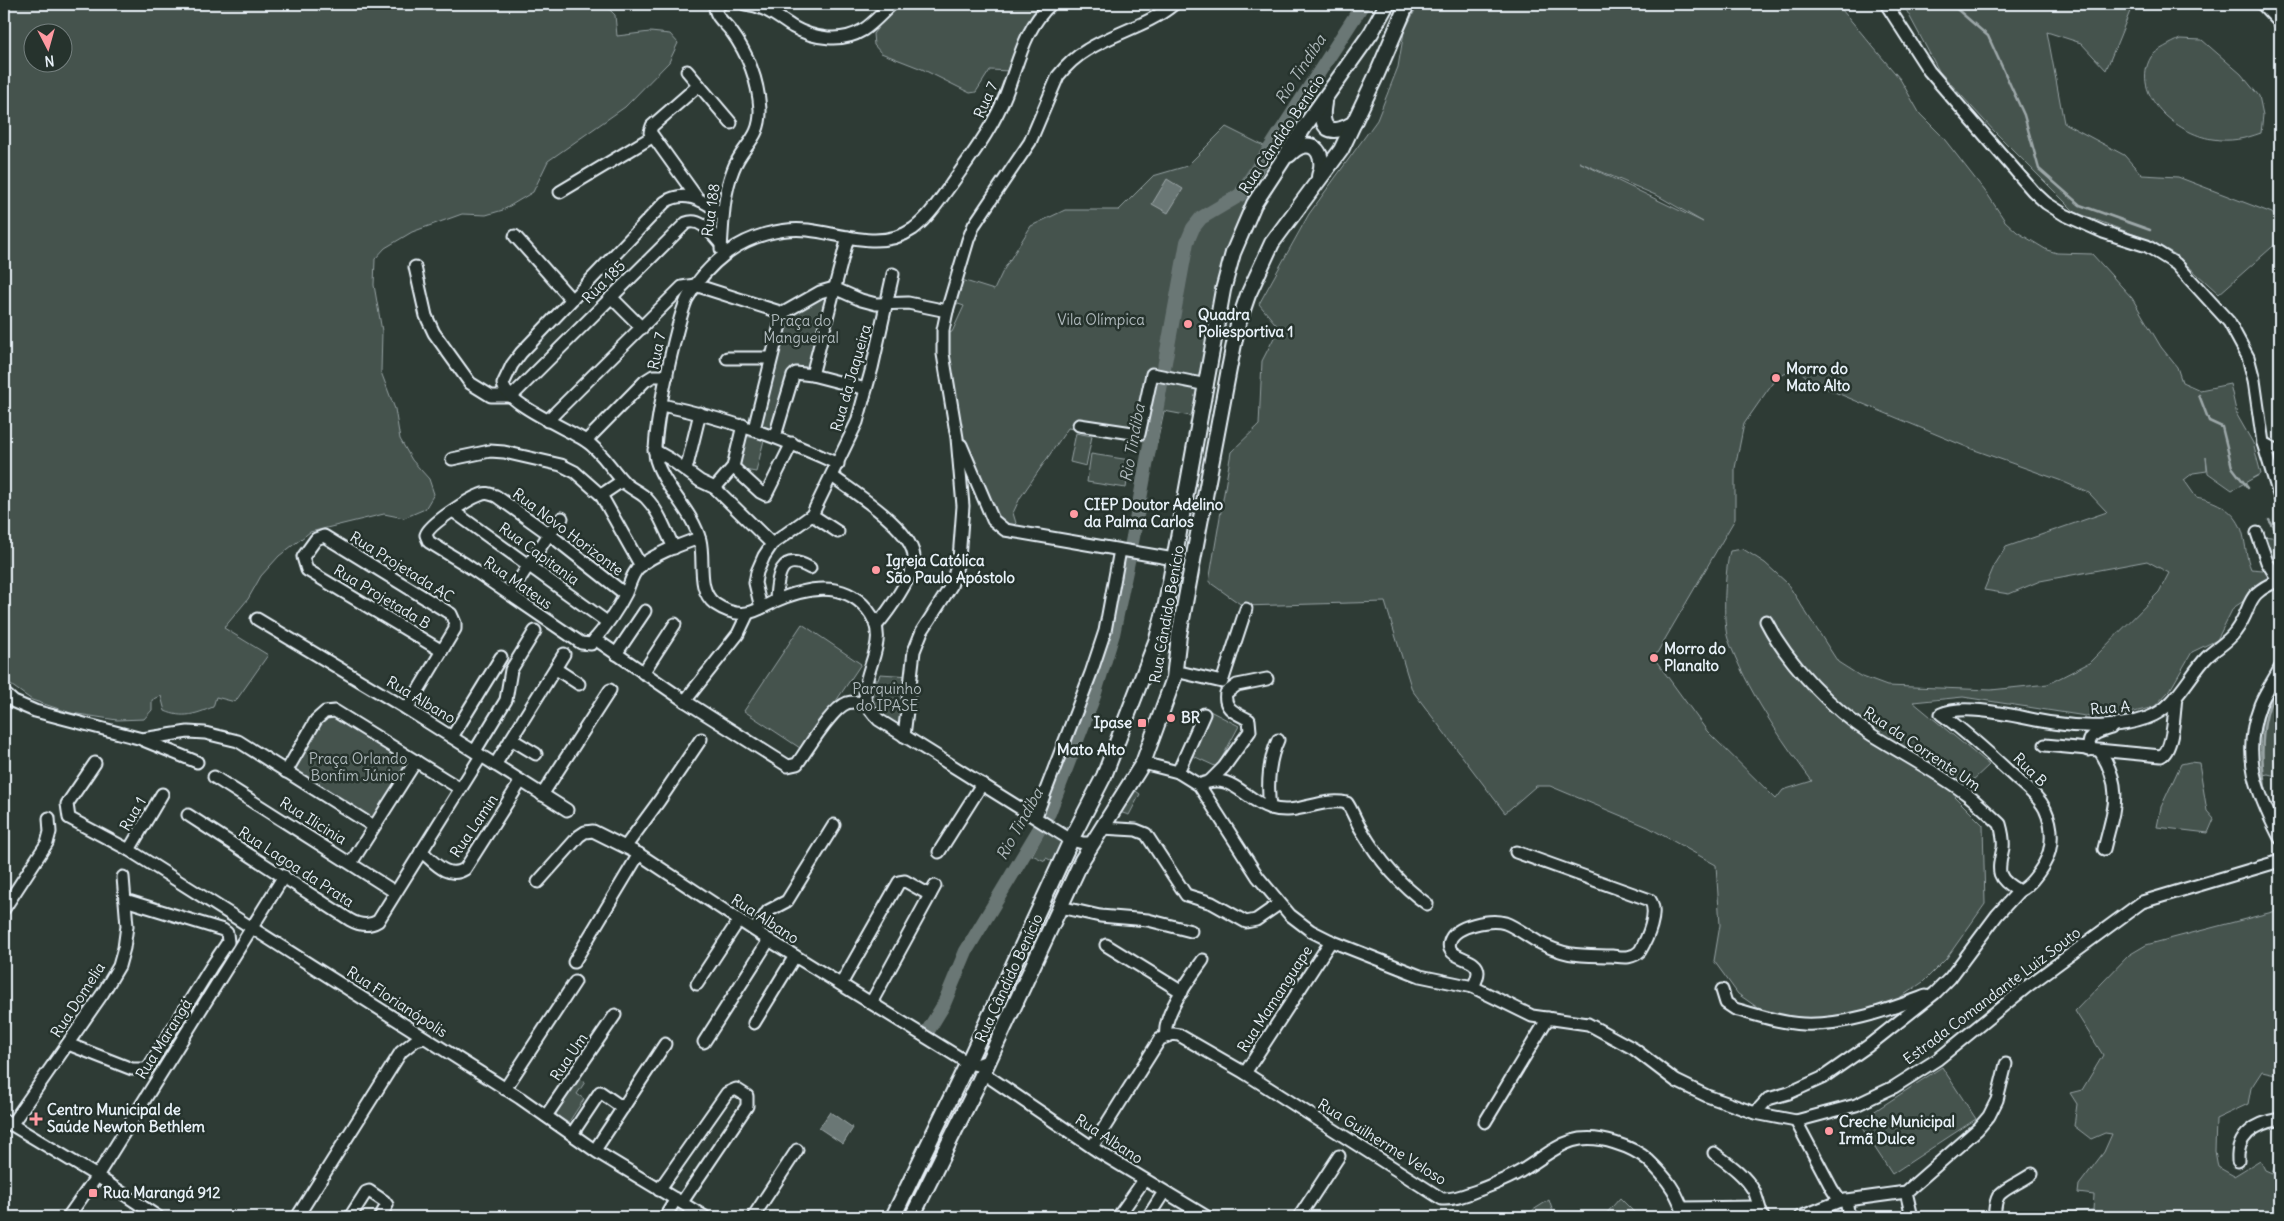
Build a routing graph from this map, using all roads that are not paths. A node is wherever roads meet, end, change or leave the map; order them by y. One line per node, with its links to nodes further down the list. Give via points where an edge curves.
1 (745, 4): 2 (street, via 764,8 803,32 822,38 848,36 863,30)
2 (892, 4)
3 (1051, 4): 23 (street, Rua 7, via 1031,26 996,118 982,142 924,220 906,233 884,241)
4 (1174, 4): 33 (street, via 1148,22 1089,48 1058,76 1030,142 974,225)
5 (1387, 4): 13 (main road, Rua Cândido Benício)
6 (1407, 4): 15 (main road, Rua Cândido Benício)
7 (1886, 4): 52 (street, via 1930,71 2032,191 2065,215 2147,246 2176,264 2228,322 2248,357)
8 (2262, 4): 10 (street)
9 (718, 5): 21 (street, Rua 188, via 716,14 737,39 750,63 760,108 758,130 733,170)
10 (2280, 23)
11 (687, 71): 12 (street)
12 (699, 85): 14 (street); 16 (street, via 652,126)
13 (1324, 102): 15 (main road, via 1322,119 1327,128 1337,130); 17 (main road, Rua Cândido Benício)
14 (731, 123)
15 (1354, 123): 18 (main road, Rua Cândido Benício, via 1342,150)
16 (652, 137): 19 (street); 20 (street)
17 (1277, 167): 18 (main road, via 1296,148 1311,146 1320,154 1322,161); 40 (main road, Rua Cândido Benício, via 1254,204 1233,252)
18 (1318, 179): 101 (main road, Rua Cândido Benício, via 1272,243 1254,278 1238,324)
19 (560, 192)
20 (698, 199): 21 (street); 31 (street, via 677,196 665,202)
21 (722, 215): 24 (street, Rua 188)
22 (515, 236): 31 (street)
23 (848, 237): 25 (street, Rua 7, via 806,230 783,231 760,236); 29 (street)
24 (721, 244): 25 (street, Rua 188); 30 (street, Rua 185, via 701,223 692,220)
25 (720, 258): 28 (street, Rua 7)
26 (414, 267): 42 (street, via 426,316 434,333 470,383 491,396)
27 (893, 274): 32 (street, Rua da Jaqueira)
28 (696, 285): 34 (street); 35 (street, via 682,287); 39 (street, Rua 7, via 679,322)
29 (834, 288): 32 (street, via 861,300); 34 (street, via 820,292); 38 (street)
30 (611, 297): 35 (street); 42 (street, Rua 185)
31 (571, 300): 42 (street, via 512,365 503,384)
32 (887, 304): 33 (street, via 908,303); 41 (street, Rua da Jaqueira)
33 (947, 311): 48 (street, via 943,330 944,354)
34 (783, 313): 37 (street)
35 (642, 328): 45 (street)
36 (727, 358): 37 (street)
37 (771, 358): 47 (street)
38 (812, 375): 41 (street); 49 (street, via 799,372 793,376)
39 (667, 376): 43 (street, Rua 7); 50 (street, via 653,376 645,381)
40 (1207, 385): 46 (street, via 1151,375 1139,434); 75 (main road, Rua Cândido Benício)
41 (866, 390): 56 (street, Rua da Jaqueira, via 857,422)
42 (512, 396): 45 (street)
43 (662, 406): 44 (street); 53 (street, Rua 7)
44 (700, 413): 47 (street); 58 (street)
45 (547, 422): 50 (street)
46 (1079, 425)
47 (749, 427): 49 (street); 57 (street)
48 (956, 435): 74 (street, via 993,520 999,526 1005,530); 114 (street, via 963,506 959,559 951,586 922,631 913,654)
49 (775, 436): 51 (street)
50 (586, 441): 60 (street)
51 (792, 443): 56 (street); 57 (street, via 766,495)
52 (2263, 443): 54 (street); 63 (street)
53 (654, 450): 58 (street); 70 (street, via 657,462)
54 (2280, 452)
55 (452, 460): 62 (street, via 497,452 561,465 575,472)
56 (838, 464): 59 (street, Rua da Jaqueira)
57 (732, 467): 61 (street)
58 (686, 470): 61 (street)
59 (832, 476): 65 (street, Rua da Jaqueira); 92 (street, via 899,530 912,547 911,571)
60 (622, 481): 62 (street); 73 (street, via 646,498)
61 (715, 488): 72 (street)
62 (601, 495): 77 (street)
63 (2280, 498)
64 (453, 511): 69 (street, Rua Novo Horizonte, via 487,493); 71 (street, Rua Novo Horizonte, via 427,530); 76 (street, Rua Capitania)
65 (812, 515): 67 (street); 72 (street, Rua da Jaqueira)
66 (562, 518): 69 (street)
67 (838, 532)
68 (2258, 533): 80 (street, Rua A, via 2267,562)
69 (549, 534): 76 (street); 82 (street, Rua Novo Horizonte)
70 (700, 538): 73 (street); 87 (street, via 704,588 708,598 735,613)
71 (429, 542): 81 (street, Rua Mateus)
72 (772, 544): 84 (street, Rua da Jaqueira, via 756,572 754,583)
73 (674, 548): 77 (street)
74 (1126, 551): 75 (street); 143 (street, via 1105,631)
75 (1174, 559): 148 (main road, Rua Cândido Benício, via 1157,639 1104,776)
76 (528, 566): 81 (street); 89 (street, Rua Capitania)
77 (641, 566): 82 (street)
78 (810, 568): 83 (street, via 794,562 783,569 777,580)
79 (307, 570): 95 (street, Rua Projetada B); 95 (street, Rua Projetada AC, via 303,557 316,539 324,536 451,614 455,629)
80 (2280, 580): 107 (street, Rua A, via 2261,588 2254,595 2237,630 2209,655)
81 (510, 594): 94 (street, Rua Mateus, via 581,644)
82 (626, 594): 89 (street)
83 (776, 600): 84 (street); 92 (street, via 829,588 854,597 868,610)
84 (761, 608): 87 (street)
85 (1246, 609): 101 (street, via 1222,682)
86 (646, 611): 97 (street)
87 (748, 613): 108 (street, via 738,634)
88 (257, 619): 110 (street, Rua Albano)
89 (607, 622): 94 (street)
90 (1766, 622): 162 (street, Rua da Corrente Um, via 1793,662 1845,714 1968,795 2000,824 2003,848 1999,871 2008,885)
91 (675, 624): 102 (street)
92 (876, 626): 109 (street, via 878,639)
93 (534, 631): 122 (street, Rua Lagoa da Prata, via 511,670 506,700)
94 (593, 641): 97 (street, Rua Mateus)
95 (442, 651): 110 (street)
96 (564, 654): 100 (street)
97 (616, 654): 102 (street, Rua Mateus)
98 (501, 657): 115 (street)
99 (2280, 668): 147 (street, via 2260,704 2252,735 2252,758 2259,793)
100 (556, 669): 104 (street); 116 (street)
101 (1175, 671): 127 (main road, Rua Cândido Benício)
102 (643, 673): 108 (street, Rua Mateus)
103 (1266, 679): 132 (street, via 1237,685 1226,693 1226,705 1248,720 1250,731)
104 (579, 684)
105 (610, 690): 138 (street)
106 (4, 693): 118 (street, via 14,702 35,711)
107 (2176, 697): 113 (street, Rua A, via 2149,718); 121 (street, Rua B, via 2169,747 2164,754)
108 (684, 701): 109 (street, Rua Mateus, via 788,766 797,764 836,711 854,701)
109 (866, 704): 114 (street, via 879,720)
110 (407, 709): 115 (street, Rua Albano)
111 (1204, 714): 130 (street)
112 (1941, 714): 113 (street, Rua A, via 1949,710 1967,710 2054,724); 162 (street, Rua B, via 1994,756 2032,792 2050,821 2048,857 2032,882)
113 (2124, 725): 121 (street, via 2092,735 2088,742)
114 (904, 736): 134 (street)
115 (452, 737): 122 (street, Rua Albano)
116 (511, 739): 123 (street); 128 (street)
117 (701, 739): 150 (street)
118 (142, 740): 125 (street); 129 (street, via 188,732 222,736 238,741)
119 (1278, 740): 139 (street, via 1271,755 1268,775)
120 (2045, 745): 121 (street, Rua B)
121 (2094, 750): 151 (street, via 2107,763 2116,792)
122 (478, 753): 128 (street, Rua Albano); 136 (street, Rua Lagoa da Prata)
123 (536, 754)
124 (416, 761): 129 (street, via 341,714 330,711 316,720); 136 (street); 145 (street)
125 (197, 762)
126 (96, 763): 152 (street, Rua Florianópolis, via 67,804 69,818)
127 (1142, 763): 130 (street, Estrada Comandante Luiz Souto); 146 (main road, Rua Cândido Benício)
128 (495, 765): 133 (street, Rua Albano)
129 (286, 772): 145 (street)
130 (1178, 772): 135 (street, Estrada Comandante Luiz Souto)
131 (214, 778): 158 (street, Rua Ilicinia)
132 (1211, 780): 135 (street); 139 (street, via 1232,785)
133 (521, 781): 138 (street, Rua Albano); 153 (street, Rua Lamin, via 465,869 448,872)
134 (982, 784): 143 (street); 154 (street)
135 (1199, 785): 165 (street, Estrada Comandante Luiz Souto)
136 (459, 788): 153 (street, Rua Lagoa da Prata)
137 (162, 794): 152 (street, Rua 1)
138 (542, 794): 140 (street, Rua Albano)
139 (1270, 808): 166 (street, via 1286,811 1324,802 1347,803 1387,868 1401,884)
140 (567, 810)
141 (188, 815): 159 (street, Rua Lagoa da Prata)
142 (49, 818): 168 (street, via 47,843)
143 (1041, 820): 148 (street)
144 (834, 824): 171 (street, via 787,901 768,911)
145 (373, 826): 158 (street)
146 (1102, 828): 149 (main road, Rua Cândido Benício); 165 (street, via 1136,830 1146,834 1186,895 1223,908 1239,920 1256,920)
147 (2280, 838)
148 (1071, 840): 149 (street); 197 (main road, Rua Cândido Benício)
149 (1092, 843): 167 (main road, Rua Cândido Benício)
150 (626, 846): 156 (street, Rua Albano); 161 (street, Rua Albano, via 593,831 585,832)
151 (2104, 849)
152 (130, 850): 170 (street, Rua Florianópolis)
153 (421, 851): 163 (street, Rua Lagoa da Prata)
154 (939, 852)
155 (1516, 852): 182 (street, via 1650,900 1654,910 1647,936 1640,951 1628,957 1569,955 1507,924 1488,922 1468,926 1454,935 1450,942 1454,954 1477,968)
156 (639, 854): 169 (street, Rua Albano); 178 (street)
157 (2280, 861): 206 (street, Estrada Comandante Luiz Souto, via 2142,902 2029,984 1938,1059 1894,1088 1856,1105)
158 (351, 863): 163 (street, Rua Ilicinia)
159 (284, 876): 163 (street, Rua Lagoa da Prata, via 358,924 378,921); 170 (street, Rua Marangá)
160 (123, 877): 164 (street, Rua Domelia)
161 (538, 882)
162 (2019, 891): 185 (street)
163 (395, 892)
164 (125, 900): 194 (street, Rua Domelia, via 127,926 119,966); 194 (street, via 223,930 227,933 228,942 145,1069 132,1069)
165 (1279, 904): 174 (street, Estrada Comandante Luiz Souto, via 1311,931)
166 (1427, 904)
167 (1060, 907): 172 (street, via 1100,916 1148,920); 199 (main road, Rua Cândido Benício)
168 (4, 909)
169 (739, 920): 171 (street, Rua Albano); 180 (street)
170 (252, 927): 190 (street, Rua Florianópolis); 217 (street, Rua Marangá)
171 (754, 930): 173 (street, Rua Albano)
172 (1191, 931)
173 (769, 940): 176 (street, Rua Albano); 193 (street)
174 (1331, 941): 182 (street, Estrada Comandante Luiz Souto, via 1420,976); 200 (street, Rua Mamanguape)
175 (1106, 945): 184 (street)
176 (795, 956): 181 (street, Rua Albano); 189 (street)
177 (1203, 960): 184 (street)
178 (574, 962)
179 (575, 982): 201 (street)
180 (696, 984)
181 (841, 984): 186 (street, Rua Albano); 186 (street, via 899,882 905,881 933,891)
182 (1473, 987): 188 (street, Estrada Comandante Luiz Souto, via 1521,1012)
183 (1722, 990): 185 (street, via 1726,1003 1735,1009 1802,1024 1839,1022)
184 (1182, 992): 191 (street, via 1165,1025)
185 (1935, 993): 203 (street, via 1822,1078 1768,1099)
186 (871, 1003): 197 (street, Rua Albano)
187 (615, 1015): 204 (street, Rua Um)
188 (1548, 1018): 203 (street, Estrada Comandante Luiz Souto, via 1588,1024 1634,1049 1676,1082); 208 (street)
189 (754, 1023)
190 (405, 1026): 192 (street, Rua Florianópolis); 196 (street)
191 (1166, 1036): 200 (street, Rua Guilherme Veloso, via 1179,1035); 210 (street, via 1160,1040)
192 (424, 1038): 196 (street); 201 (street, Rua Florianópolis)
193 (704, 1042)
194 (68, 1044): 207 (street, Rua Domelia)
195 (666, 1044): 202 (street)
196 (401, 1052): 228 (street)
197 (968, 1063): 199 (street); 234 (main road, Rua Cândido Benício)
198 (2006, 1064): 221 (street, via 1997,1100 1989,1116)
199 (985, 1067): 210 (street, Rua Albano); 235 (main road, Rua Cândido Benício)
200 (1245, 1073): 225 (street, Rua Guilherme Veloso, via 1442,1199 1467,1194 1501,1181 1556,1147 1585,1137 1606,1140 1638,1152 1674,1190)
201 (505, 1089): 204 (street, Rua Florianópolis)
202 (623, 1108): 209 (street, via 600,1092); 211 (street)
203 (1755, 1113): 206 (street, Estrada Comandante Luiz Souto)
204 (546, 1116): 209 (street, Rua Florianópolis)
205 (2280, 1119): 215 (street, via 2254,1127 2239,1143)
206 (1796, 1121): 222 (street, via 1832,1189)
207 (7, 1122): 217 (street)
208 (1485, 1122)
209 (572, 1134): 211 (street, Rua Florianópolis)
210 (1092, 1147): 218 (street, Rua Albano)
211 (596, 1150): 219 (street, Rua Florianópolis)
212 (797, 1150): 233 (street)
213 (1714, 1153): 224 (street, via 1742,1175 1754,1191)
214 (1339, 1156): 239 (street)
215 (2238, 1161)
216 (2032, 1174): 243 (street, via 1997,1197)
217 (97, 1176): 226 (street, Rua Marangá); 227 (street)
218 (1144, 1180): 220 (street, Rua Albano); 236 (street, Rua Albano)
219 (659, 1190): 223 (street, Rua Florianópolis); 223 (street, via 727,1093 736,1089 747,1096 748,1104)
220 (1164, 1192): 237 (street); 238 (street, Rua Albano)
221 (1906, 1192): 222 (street); 242 (street)
222 (1843, 1200): 240 (street); 241 (street)
223 (679, 1201): 231 (street); 232 (street, Rua Florianópolis)
224 (1760, 1212): 225 (street)
225 (1683, 1213)
226 (68, 1217)
227 (158, 1217)
228 (297, 1217)
229 (350, 1217): 230 (street, via 366,1192 370,1191 387,1205)
230 (380, 1217)
231 (665, 1217)
232 (705, 1217)
233 (753, 1217)
234 (893, 1217)
235 (912, 1217)
236 (1118, 1217)
237 (1148, 1217)
238 (1207, 1217)
239 (1299, 1217)
240 (1800, 1217)
241 (1849, 1217)
242 (1912, 1217)
243 (1994, 1217)

